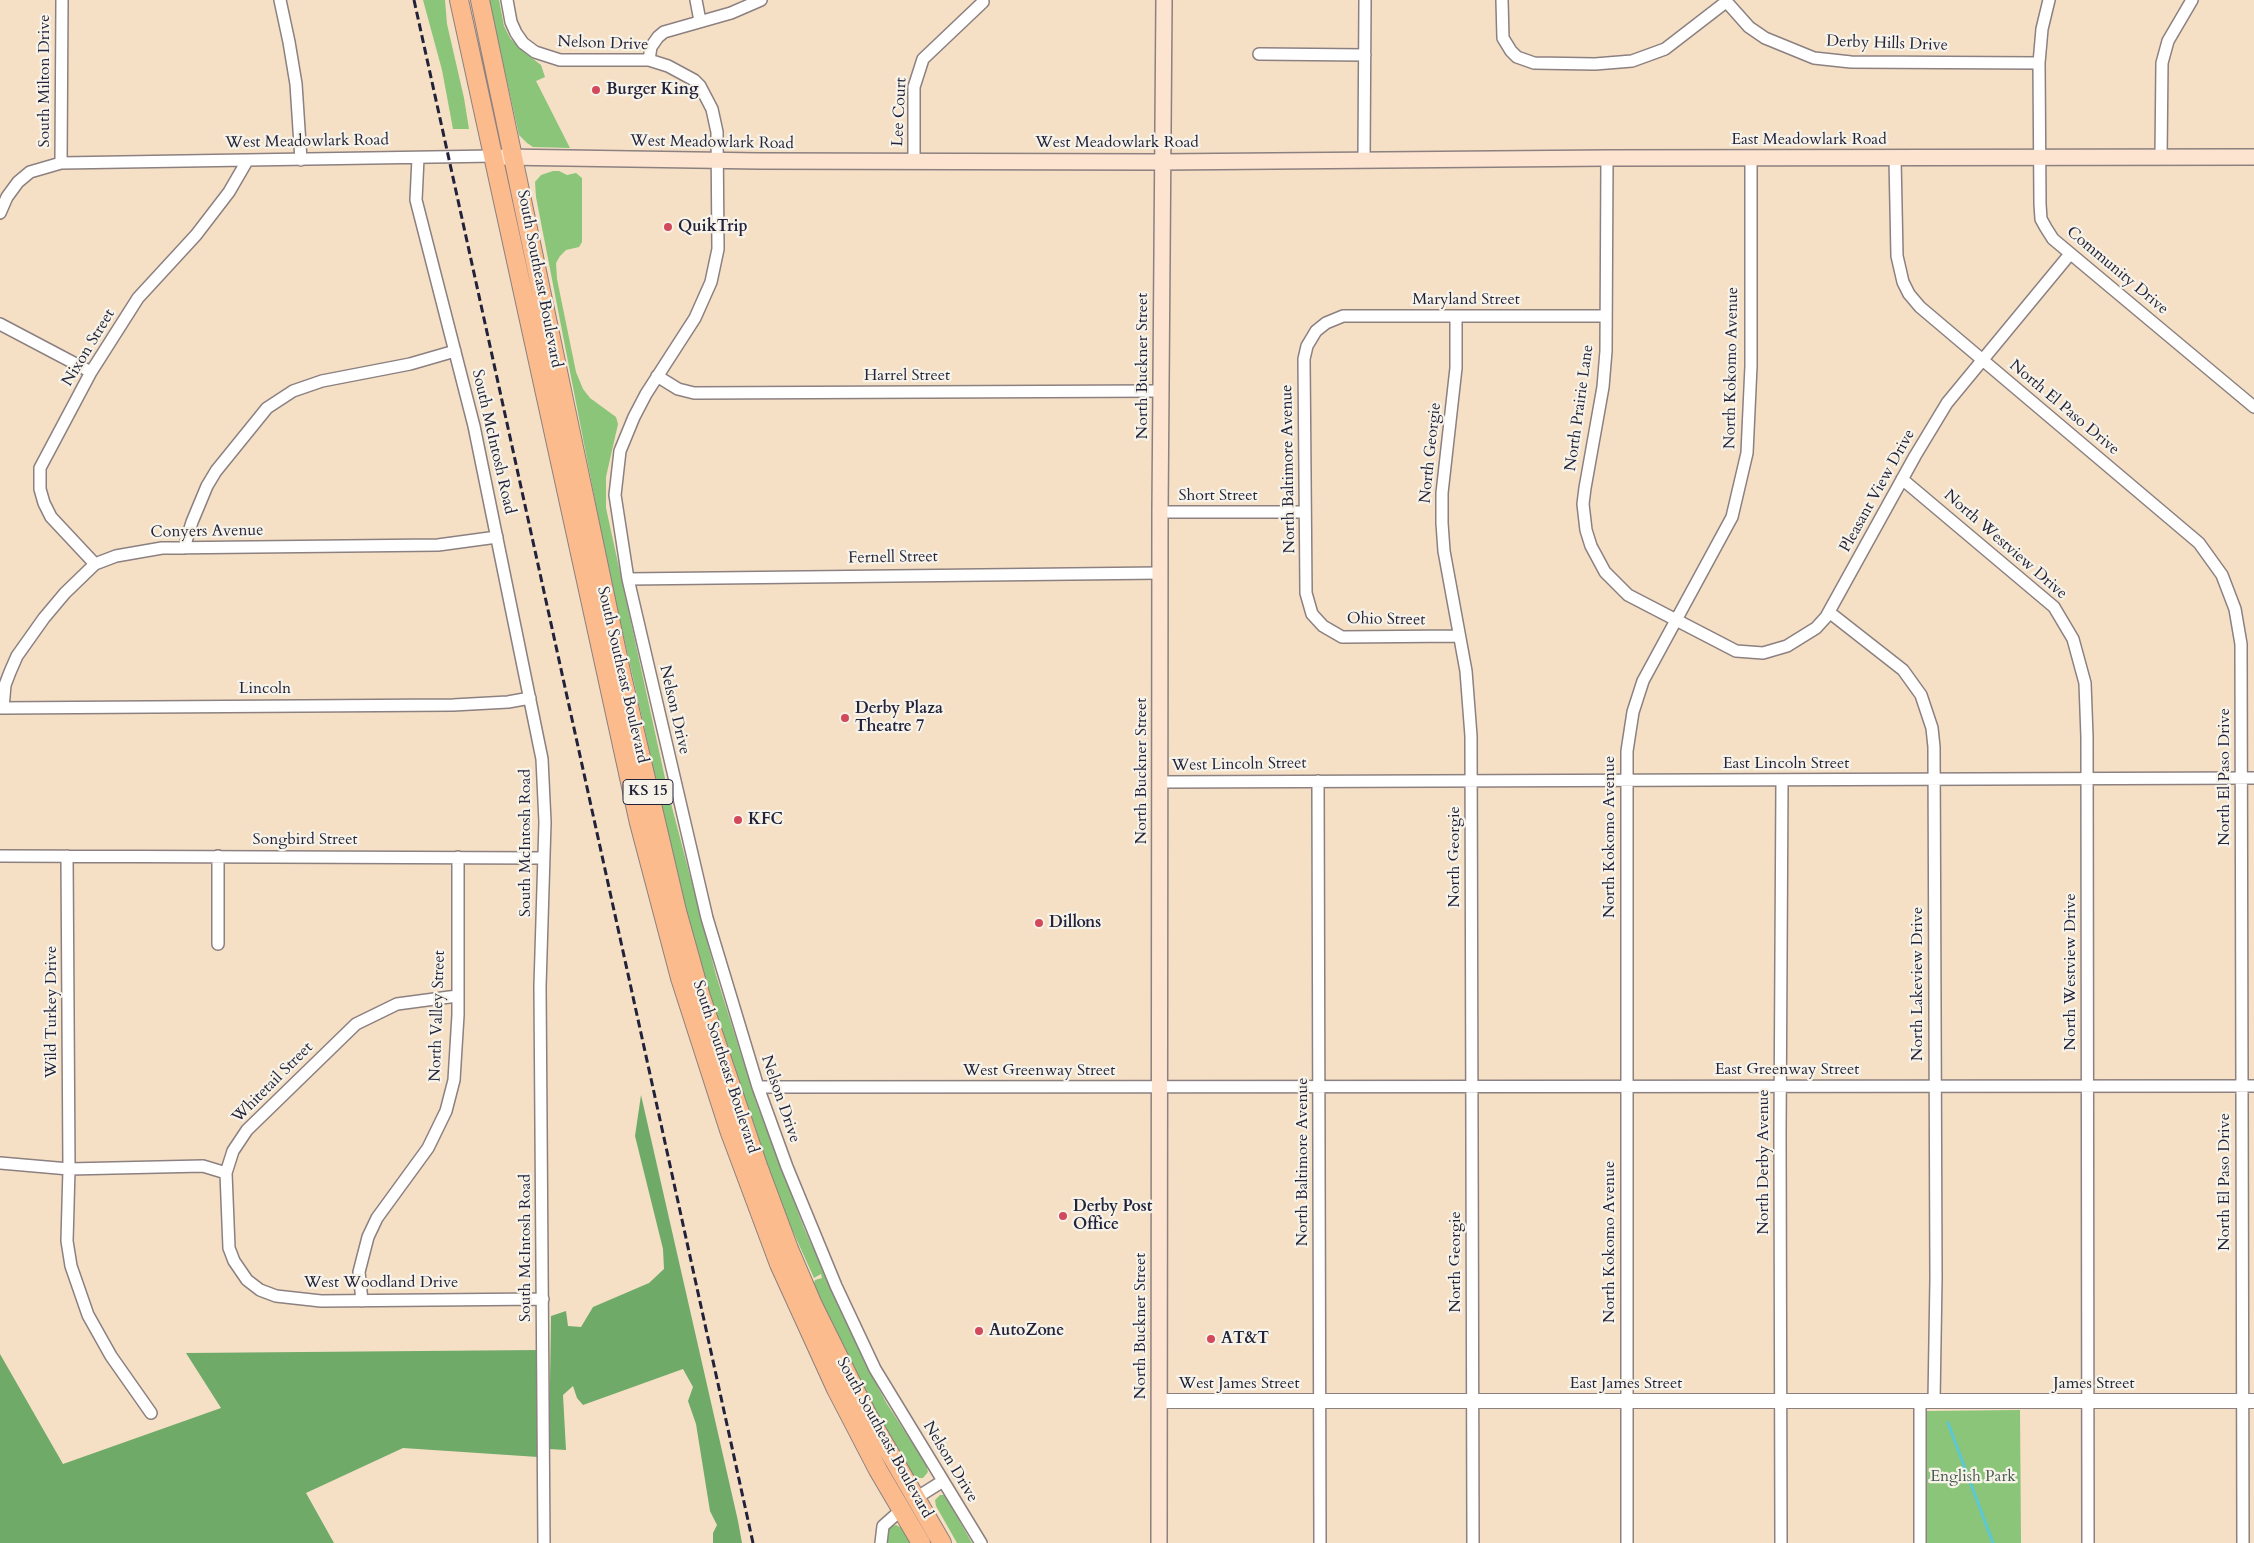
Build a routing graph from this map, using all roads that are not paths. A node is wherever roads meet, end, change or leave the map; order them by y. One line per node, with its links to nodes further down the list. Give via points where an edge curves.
1 (62, 0): 35 (street, South Milton Drive)
2 (280, 0): 29 (street, via 296,84)
3 (459, 0): 20 (main road, South Southeast Boulevard / KS 15)
4 (480, 0): 21 (main road, South Southeast Boulevard / KS 15)
5 (507, 0): 18 (street, Nelson Drive, via 516,33 528,48 543,56 560,60)
6 (696, 0): 15 (street)
7 (761, 0): 15 (street, via 731,13)
8 (1164, 0): 34 (main road, North Buckner Street)
9 (1365, 0): 17 (street)
10 (1502, 0): 13 (street, via 1503,38 1517,57 1534,63 1588,64 1632,61 1665,49)
11 (2049, 0): 19 (street, Community Drive)
12 (2192, 0): 23 (street, via 2172,33 2162,64)
13 (1725, 1): 19 (street, Derby Hills Drive, via 1749,27 1765,38 1814,58 1851,62)
14 (984, 2): 33 (street, Lee Court, via 924,59 914,87)
15 (700, 21): 18 (street, via 658,37 651,47)
16 (1258, 54): 17 (street)
17 (1364, 55): 30 (street)
18 (650, 60): 32 (street, Nelson Drive, via 677,70 700,86 715,121)
19 (2039, 63): 22 (street, Community Drive)
20 (494, 156): 21 (main road, West Meadowlark Road); 25 (street, West Meadowlark Road); 102 (main road, South Southeast Boulevard / KS 15, via 637,813 680,978 726,1121 779,1264 816,1348)
21 (514, 157): 32 (main road, West Meadowlark Road); 104 (main road, South Southeast Boulevard / KS 15, via 622,676 676,911 701,997 754,1157 789,1249 839,1360)
22 (2039, 157): 23 (main road, East Meadowlark Road); 28 (main road, East Meadowlark Road); 37 (street, Community Drive, via 2042,219 2053,239)
23 (2161, 157): 24 (main road, East Meadowlark Road)
24 (2254, 157)
25 (418, 158): 29 (street, West Meadowlark Road); 42 (street, South McIntosh Road, via 416,200)
26 (1607, 158): 27 (main road, East Meadowlark Road); 30 (main road, East Meadowlark Road); 39 (street, North Prairie Lane)
27 (1751, 158): 28 (main road, East Meadowlark Road); 58 (street, North Kokomo Avenue, via 1748,454 1732,516)
28 (1895, 158): 43 (street, North El Paso Drive, via 1897,256 1903,282 1918,305)
29 (301, 160): 31 (street, West Meadowlark Road)
30 (1364, 160): 34 (main road, West Meadowlark Road)
31 (248, 161): 35 (street, West Meadowlark Road); 44 (street, Nixon Street, via 196,235 138,298)
32 (717, 161): 33 (main road, West Meadowlark Road); 45 (street, Nelson Drive, via 718,249 711,282 694,318)
33 (914, 161): 34 (main road, West Meadowlark Road)
34 (1162, 162): 46 (main road, North Buckner Street)
35 (61, 163): 36 (street, West Meadowlark Road, via 30,172 6,197)
36 (0, 213)
37 (2070, 254): 43 (street, Pleasant View Drive); 47 (street, Community Drive)
38 (1456, 316): 39 (street, Maryland Street); 40 (street, Maryland Street, via 1343,316); 59 (street, North Georgie, via 1456,368 1442,493 1442,523)
39 (1606, 316): 58 (street, North Prairie Lane, via 1603,387 1584,488 1586,530 1597,560 1615,584 1628,595)
40 (1326, 322): 50 (street, North Baltimore Avenue, via 1309,340 1304,359)
41 (0, 324): 44 (street)
42 (455, 350): 51 (street, South McIntosh Road); 52 (street, via 410,364 313,384 293,391 268,408 207,486)
43 (1982, 360): 48 (street, Pleasant View Drive, via 1944,408); 62 (street, North El Paso Drive, via 2199,543 2217,568 2235,609 2240,635)
44 (91, 372): 53 (street, Nixon Street, via 40,468 39,479 51,517)
45 (657, 376): 46 (street, Harrel Street, via 678,390 694,393); 55 (street, Nelson Drive, via 634,417 620,452 615,495)
46 (1160, 391): 49 (main road, North Buckner Street)
47 (2254, 407)
48 (1902, 479): 56 (street, Pleasant View Drive); 64 (street, North Westview Drive, via 2046,598 2063,620 2073,639 2085,683)
49 (1160, 512): 50 (street, Short Street); 54 (main road, North Buckner Street)
50 (1306, 512): 57 (street, North Baltimore Avenue, via 1306,593)
51 (497, 537): 52 (street, Conyers Avenue, via 438,544); 60 (street, South McIntosh Road)
52 (184, 548): 53 (street, Conyers Avenue, via 139,550)
53 (95, 564): 61 (street, Conyers Avenue, via 44,618 17,656 5,685)
54 (1160, 573): 55 (street, Fernell Street); 70 (main road, North Buckner Street)
55 (628, 578): 78 (street, Nelson Drive, via 707,918)
56 (1829, 612): 58 (street, Pleasant View Drive, via 1816,628 1800,639 1763,653 1731,649); 66 (street, North Lakeview Drive, via 1898,665 1912,681 1925,704 1932,728)
57 (1317, 621): 59 (street, Ohio Street, via 1342,637)
58 (1676, 621): 69 (street, North Kokomo Avenue, via 1638,696 1629,730)
59 (1459, 636): 68 (street, North Georgie, via 1470,705)
60 (530, 698): 61 (street, Lincoln, via 453,705); 75 (street, South McIntosh Road, via 542,759)
61 (1, 708)
62 (2241, 778): 63 (street, East Lincoln Street); 64 (street, East Lincoln Street); 84 (street, North El Paso Drive)
63 (2254, 778)
64 (2087, 779): 66 (street, East Lincoln Street); 83 (street, North Westview Drive)
65 (1782, 780): 66 (street, East Lincoln Street); 69 (street, East Lincoln Street); 87 (street, North Derby Avenue)
66 (1934, 780): 82 (street, North Lakeview Drive)
67 (1318, 781): 68 (street, East Lincoln Street); 70 (street, West Lincoln Street); 79 (street, North Baltimore Avenue)
68 (1472, 781): 69 (street, East Lincoln Street); 80 (street, North Georgie)
69 (1627, 781): 81 (street, North Kokomo Avenue)
70 (1159, 782): 86 (main road, North Buckner Street)
71 (0, 856): 72 (street, Songbird Street)
72 (67, 856): 73 (street, Songbird Street); 89 (street, Wild Turkey Drive)
73 (218, 856): 74 (street, Songbird Street); 76 (street)
74 (458, 857): 75 (street, Songbird Street); 77 (street, North Valley Street)
75 (543, 858): 91 (street, South McIntosh Road, via 540,986)
76 (218, 944)
77 (457, 996): 90 (street, Whitetail Street, via 397,1004 356,1024 247,1130 233,1151); 92 (street, North Valley Street, via 454,1080 446,1111 428,1148 377,1218 368,1236 359,1272)
78 (758, 1086): 86 (street, West Greenway Street); 103 (street, Nelson Drive, via 802,1208 854,1326 890,1394)
79 (1319, 1086): 80 (street, East Greenway Street); 86 (street, West Greenway Street); 97 (street, North Baltimore Avenue)
80 (1472, 1086): 81 (street, East Greenway Street); 98 (street, North Georgie)
81 (1626, 1086): 87 (street, East Greenway Street); 99 (street, North Kokomo Avenue)
82 (1934, 1086): 83 (street, East Greenway Street); 87 (street, East Greenway Street); 95 (street, North Lakeview Drive, via 1936,1279)
83 (2088, 1086): 84 (street, East Greenway Street); 100 (street, North Westview Drive)
84 (2241, 1086): 85 (street, East Greenway Street); 96 (street, North El Paso Drive)
85 (2254, 1086)
86 (1159, 1087): 93 (main road, North Buckner Street)
87 (1780, 1087): 94 (street, North Derby Avenue)
88 (0, 1163): 89 (street)
89 (69, 1169): 90 (street, via 203,1166); 101 (street, Wild Turkey Drive, via 67,1241 79,1291 99,1336)
90 (226, 1173): 92 (street, West Woodland Drive, via 228,1241 234,1261 252,1285 276,1296)
91 (542, 1299): 92 (street, West Woodland Drive); 106 (street, South McIntosh Road)
92 (362, 1301)
93 (1159, 1401): 97 (street, West James Street); 112 (main road, North Buckner Street)
94 (1780, 1401): 95 (street, East James Street); 99 (street, East James Street); 116 (street, North Derby Avenue)
95 (1927, 1401): 100 (street, James Street); 117 (street, North Lakeview Drive)
96 (2248, 1401): 100 (street, James Street); 119 (street, North El Paso Drive)
97 (1319, 1402): 98 (street, East James Street); 113 (street, North Baltimore Avenue)
98 (1473, 1402): 99 (street, East James Street); 114 (street, North Georgie)
99 (1627, 1402): 115 (street, North Kokomo Avenue)
100 (2088, 1402): 118 (street, North Westview Drive)
101 (151, 1413)
102 (868, 1450): 104 (main road, via 884,1460 902,1493 908,1498); 105 (main road, South Southeast Boulevard / KS 15)
103 (943, 1481): 104 (street); 111 (street, Nelson Drive)
104 (916, 1498): 110 (main road, South Southeast Boulevard / KS 15)
105 (901, 1510): 107 (street, via 883,1526); 108 (main road, South Southeast Boulevard / KS 15); 109 (main road, via 917,1518)
106 (544, 1543)
107 (881, 1543)
108 (921, 1543)
109 (933, 1543)
110 (942, 1543)
111 (981, 1543)
112 (1159, 1543)
113 (1320, 1543)
114 (1473, 1543)
115 (1627, 1543)
116 (1781, 1543)
117 (1920, 1543)
118 (2088, 1543)
119 (2243, 1543)

